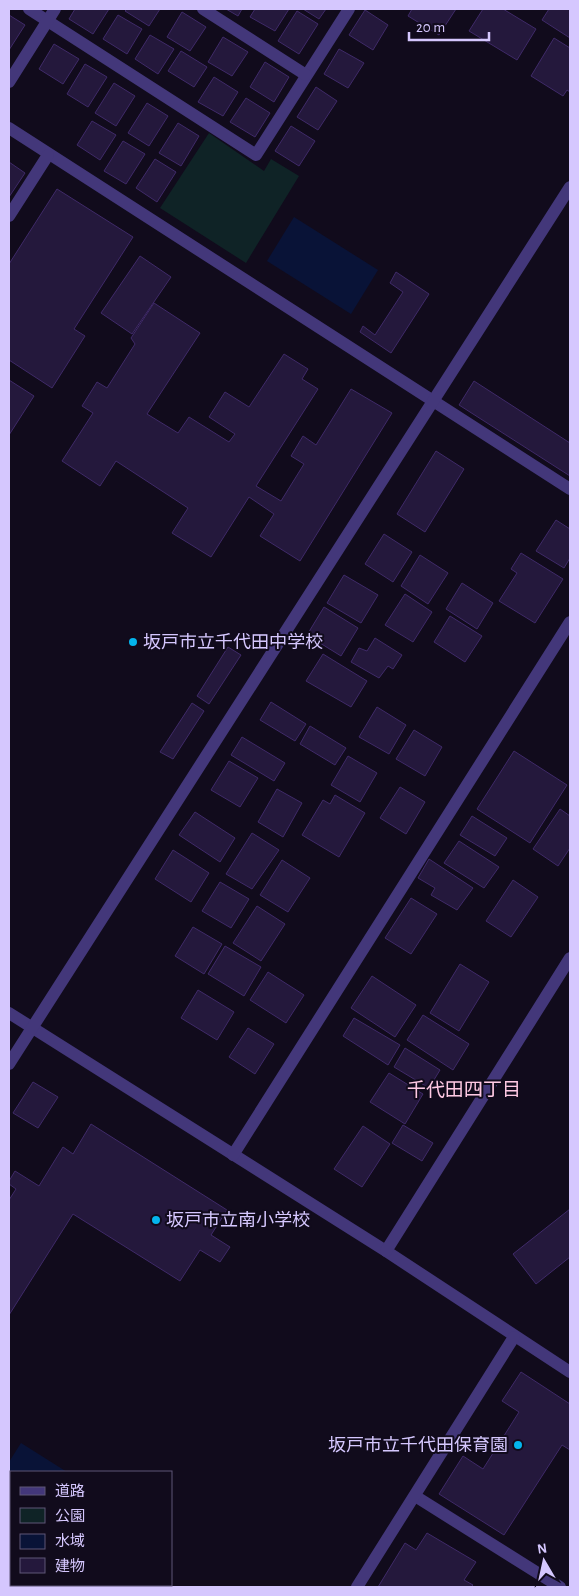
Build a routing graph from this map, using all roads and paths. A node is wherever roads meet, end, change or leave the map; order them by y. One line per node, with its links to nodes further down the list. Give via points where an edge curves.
1 (29, 9): 5 (street)
2 (55, 9): 5 (street)
3 (203, 9): 6 (street)
4 (349, 9): 6 (street)
5 (48, 21): 6 (street, via 256,155); 7 (street)
6 (306, 75)
7 (9, 82)
8 (9, 128): 9 (street)
9 (48, 155): 11 (street); 12 (street)
10 (570, 187): 12 (street)
11 (9, 216)
12 (434, 401): 13 (street); 17 (street)
13 (570, 489)
14 (570, 622): 19 (street)
15 (570, 958): 20 (street)
16 (9, 1013): 17 (street)
17 (32, 1028): 18 (street); 19 (street)
18 (9, 1064)
19 (233, 1156): 20 (street)
20 (386, 1252): 21 (street)
21 (514, 1337): 22 (street); 23 (street)
22 (570, 1372)
23 (414, 1496): 24 (street); 25 (street)
24 (357, 1587)
25 (560, 1587)

